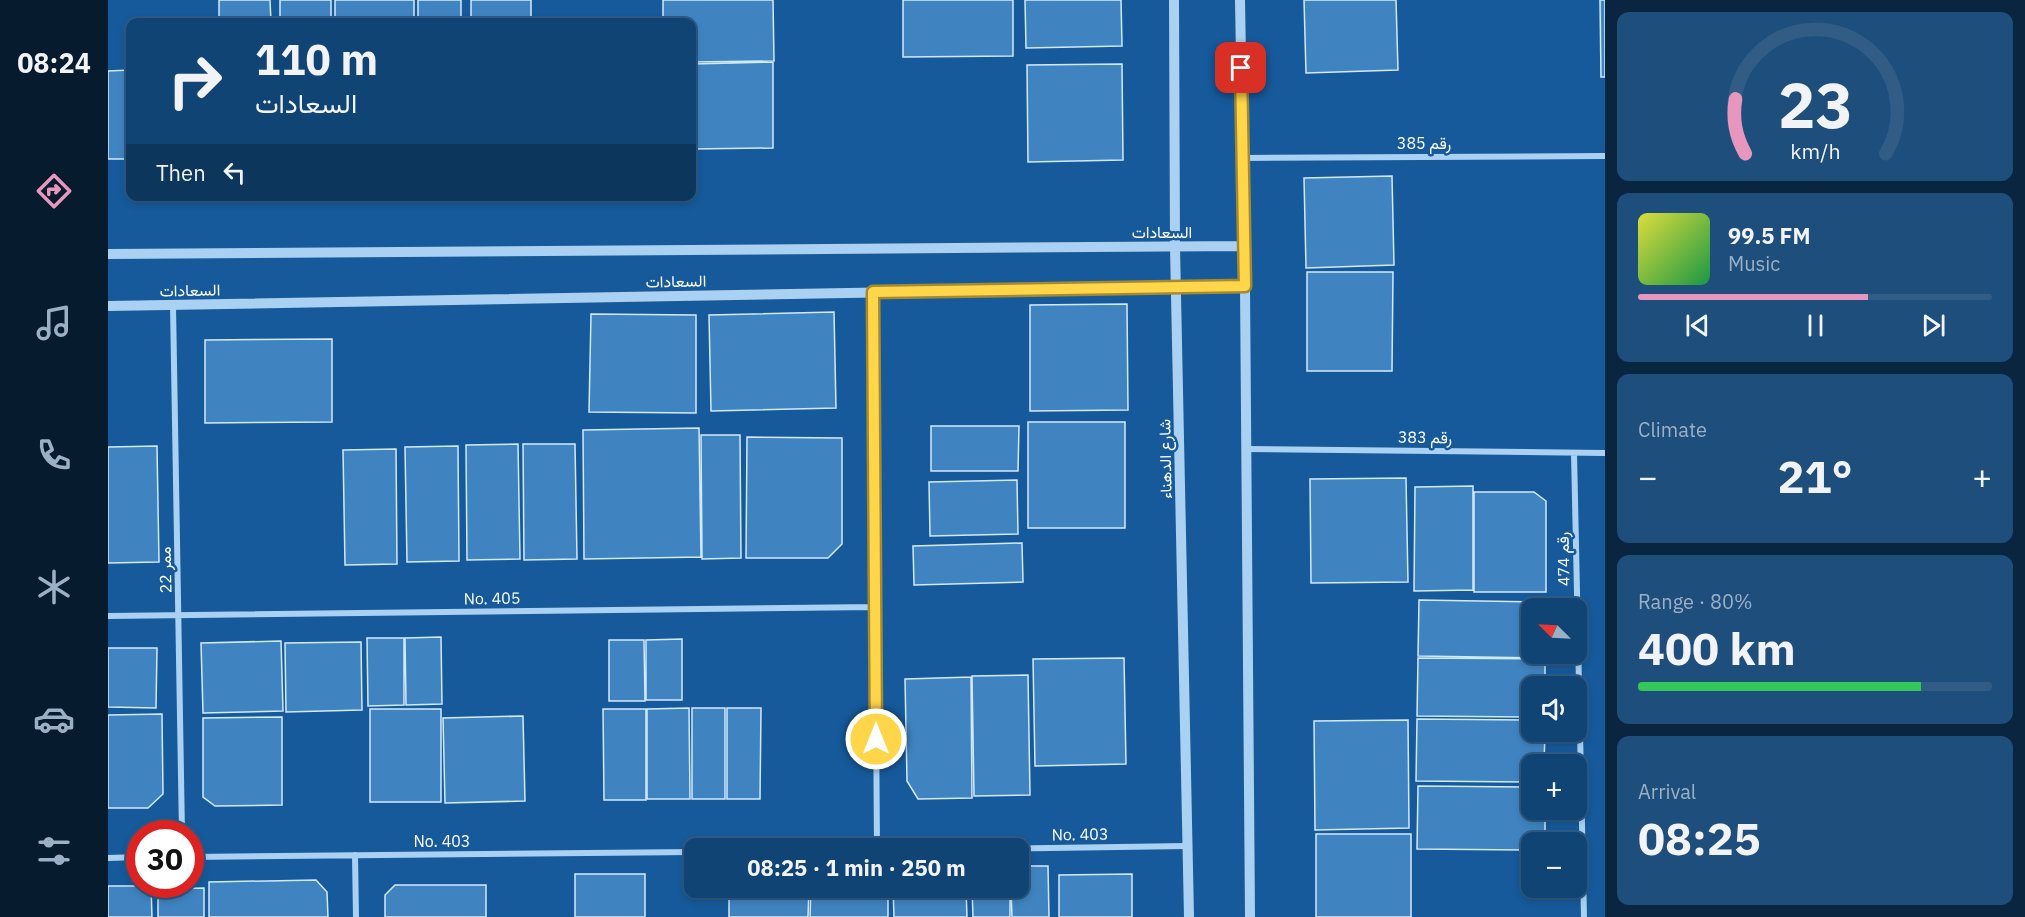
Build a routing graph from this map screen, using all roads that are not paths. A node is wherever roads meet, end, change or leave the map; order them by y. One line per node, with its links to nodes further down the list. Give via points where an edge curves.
1 (1174, 0): 6 (street, شارع الدهناء)
2 (1240, 0): 4 (street)
3 (1605, 156): 4 (street, رقم 385)
4 (1243, 158): 5 (street)
5 (1244, 246): 6 (street, السعادات); 8 (street)
6 (1175, 247): 7 (street, السعادات); 9 (street, شارع الدهناء)
7 (108, 254)
8 (1245, 286): 9 (street, السعادات); 13 (street)
9 (1176, 287): 10 (street, السعادات); 21 (street, شارع الدهناء)
10 (873, 292): 11 (street, السعادات); 16 (street)
11 (173, 305): 12 (street, السعادات); 18 (street, ممر 22)
12 (108, 306)
13 (1245, 449): 14 (street, رقم 383); 30 (street)
14 (1574, 453): 15 (street, رقم 383); 31 (street, رقم 474)
15 (1605, 453)
16 (875, 607): 18 (street, No. 405); 20 (street)
17 (108, 616): 18 (street, No. 405)
18 (180, 616): 19 (street, ممر 22)
19 (182, 820)
20 (878, 838)
21 (1187, 846): 22 (street, No. 403); 29 (street, شارع الدهناء)
22 (1029, 848)
23 (684, 852): 24 (street, No. 403)
24 (355, 855): 26 (street, No. 403); 28 (street)
25 (126, 857): 27 (street)
26 (204, 857)
27 (108, 858)
28 (356, 917)
29 (1189, 917)
30 (1250, 917)
31 (1584, 917)

